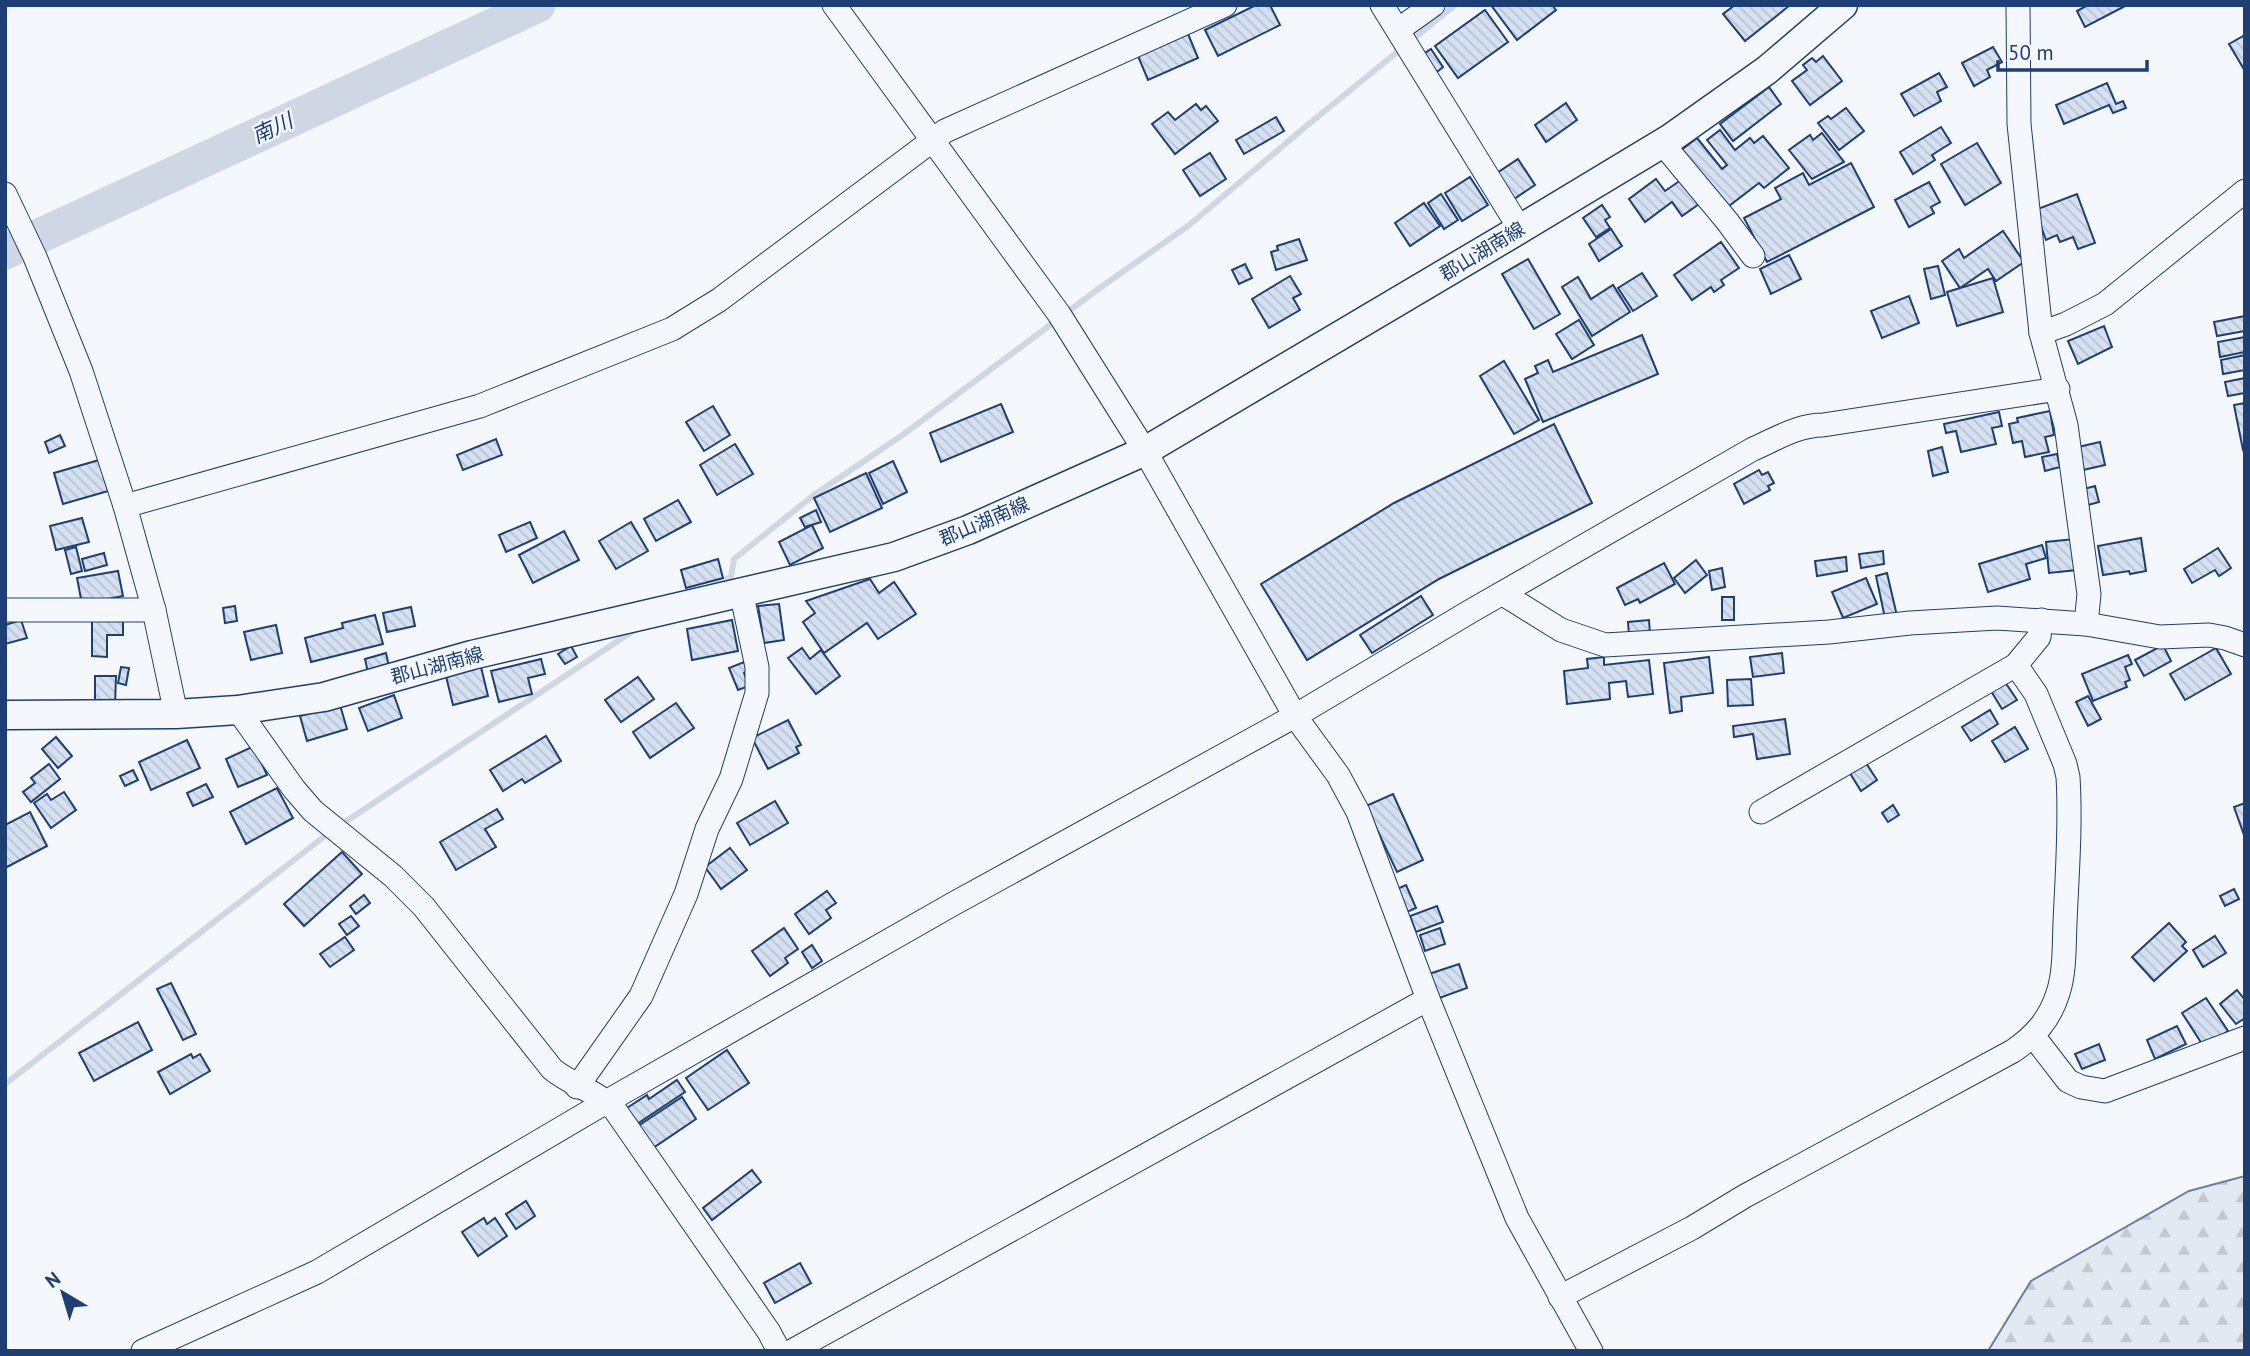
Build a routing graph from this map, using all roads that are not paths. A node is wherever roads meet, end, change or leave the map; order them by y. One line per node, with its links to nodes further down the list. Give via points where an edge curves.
1 (834, 5): 8 (street)
2 (1225, 5): 8 (street)
3 (1382, 5): 7 (street)
4 (1433, 5): 7 (street)
5 (1843, 5): 9 (main road, 郡山湖南線, via 1767,70)
6 (2018, 5): 14 (street, via 2020,124)
7 (1398, 30): 12 (street)
8 (932, 140): 16 (street, via 1059,314); 17 (street, via 719,300 672,329 480,406)
9 (1662, 143): 12 (main road, 郡山湖南線); 13 (street)
10 (2245, 191): 14 (street, via 2105,304)
11 (5, 194): 17 (street, via 81,371)
12 (1520, 229): 16 (main road, 郡山湖南線)
13 (1753, 256)
14 (2041, 333): 15 (street)
15 (2058, 389): 19 (street, via 1796,430 1753,449); 23 (street, via 2089,594)
16 (1145, 451): 18 (main road, 郡山湖南線, via 968,530 894,557); 29 (street)
17 (125, 506): 21 (street)
18 (741, 591): 26 (main road, 郡山湖南線, via 472,655 324,697); 34 (street, via 757,667 757,694 731,779 641,996)
19 (1503, 594): 22 (street, via 1561,630 1605,645 1997,618); 29 (street)
20 (5, 610): 21 (street)
21 (154, 610): 27 (street)
22 (2041, 620): 23 (street); 25 (street, via 2039,637)
23 (2086, 624): 24 (street, via 2160,637 2208,635)
24 (2245, 645)
25 (2016, 665): 30 (street); 32 (street, via 2036,694 2068,785 2060,990)
26 (238, 710): 27 (main road, 郡山湖南線); 34 (street, via 313,811 424,907 542,1058)
27 (176, 714): 28 (main road, 郡山湖南線)
28 (5, 715)
29 (1295, 716): 31 (street, via 1359,812); 35 (street)
30 (1761, 812)
31 (1428, 999): 36 (street, via 1517,1218); 39 (street)
32 (2034, 1037): 33 (street, via 2068,1081 2105,1091); 36 (street)
33 (2245, 1038)
34 (577, 1087): 35 (street)
35 (606, 1102): 37 (street, via 317,1272); 38 (street)
36 (1560, 1297): 40 (street)
37 (142, 1351)
38 (779, 1351)
39 (792, 1351)
40 (1591, 1351)

